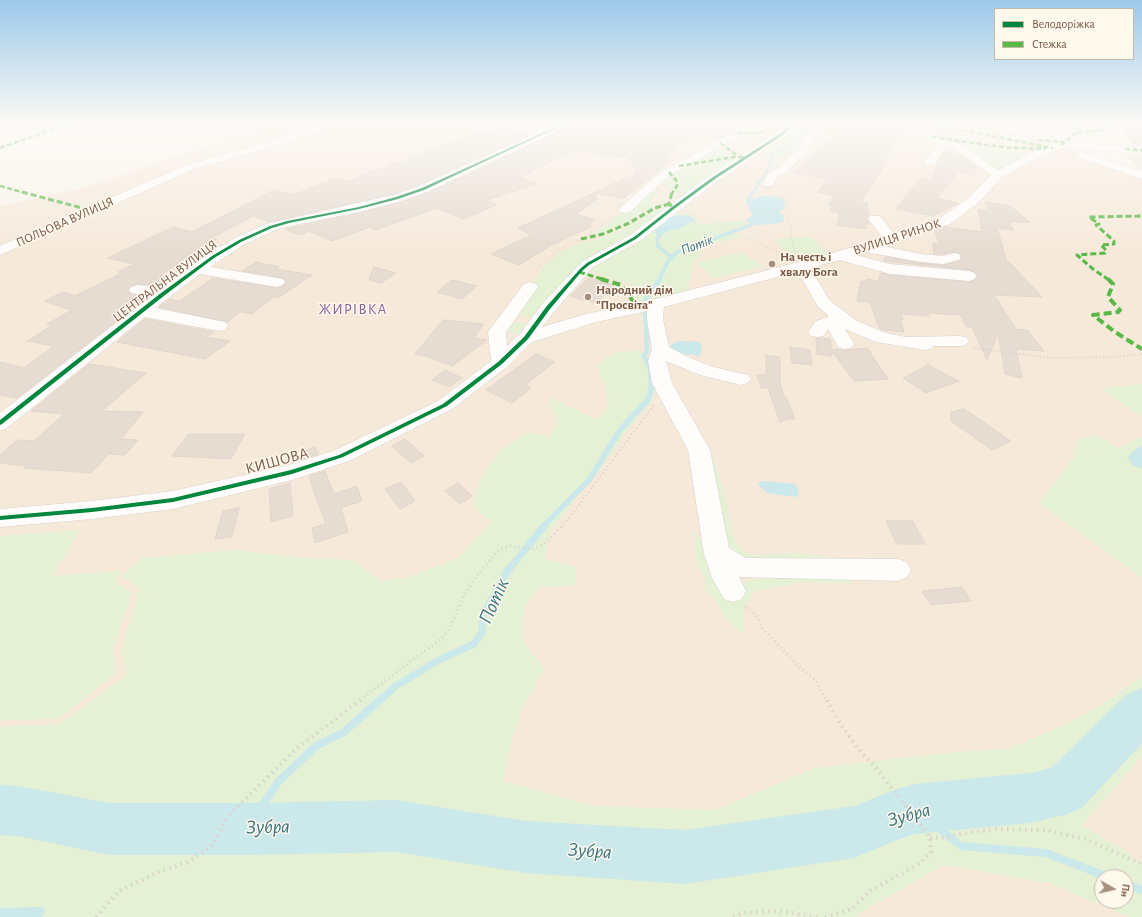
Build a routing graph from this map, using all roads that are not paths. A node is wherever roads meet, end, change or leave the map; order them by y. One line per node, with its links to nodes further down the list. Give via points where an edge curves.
1 (194, 166): 19 (street, ПОЛЬОВА ВУЛИЦЯ, via 92,208)
2 (474, 166): 16 (street, ЦЕНТРАЛЬНА ВУЛИЦЯ, via 416,192 359,208 316,215)
3 (680, 166): 12 (street, via 662,176)
4 (733, 166): 32 (street, КИШОВА, via 635,238 588,264)
5 (788, 166): 11 (street, via 771,176)
6 (986, 166): 9 (street)
7 (1012, 166): 9 (street, ВУЛИЦЯ РИНОК)
8 (1117, 166): 10 (street)
9 (998, 175): 17 (street, ВУЛИЦЯ РИНОК, via 974,200 945,221)
10 (1142, 176)
11 (769, 183)
12 (625, 209)
13 (875, 219): 17 (street)
14 (897, 223): 17 (street)
15 (256, 224): 16 (street)
16 (271, 227): 24 (street, ЦЕНТРАЛЬНА ВУЛИЦЯ, via 240,241)
17 (889, 237): 18 (street, ВУЛИЦЯ РИНОК)
18 (862, 245): 20 (street, ВУЛИЦЯ РИНОК); 21 (street, via 910,256)
19 (0, 252)
20 (841, 255): 22 (street, ВУЛИЦЯ РИНОК); 25 (street, via 890,269)
21 (953, 259)
22 (824, 260): 23 (street, ВУЛИЦЯ РИНОК); 28 (street, via 853,274)
23 (800, 267): 31 (street, ВУЛИЦЯ РИНОК); 34 (street, via 824,304)
24 (196, 269): 26 (street); 30 (street, ЦЕНТРАЛЬНА ВУЛИЦЯ)
25 (969, 276)
26 (277, 282)
27 (530, 287): 37 (street)
28 (928, 287)
29 (137, 290): 30 (street)
30 (165, 292): 33 (street, ЦЕНТРАЛЬНА ВУЛИЦЯ)
31 (656, 304): 36 (street, ВУЛИЦЯ РИНОК); 46 (street, via 655,318)
32 (544, 314): 36 (street); 37 (street); 40 (street, КИШОВА)
33 (136, 315): 35 (street); 38 (street, via 168,315); 49 (street, ЦЕНТРАЛЬНА ВУЛИЦЯ)
34 (842, 316): 39 (street, via 822,325); 41 (street, via 882,338); 42 (street, via 836,328); 43 (street)
35 (114, 317)
36 (592, 318): 40 (street, ВУЛИЦЯ РИНОК)
37 (507, 319): 47 (street, via 497,332)
38 (218, 326)
39 (817, 332)
40 (526, 338): 47 (street, КИШОВА)
41 (901, 341): 44 (street); 45 (street)
42 (845, 344)
43 (866, 344)
44 (964, 344)
45 (925, 345)
46 (661, 350): 48 (street, via 680,361); 51 (street, via 657,361 662,383 699,450)
47 (500, 363): 50 (street, КИШОВА, via 445,405 341,456 292,472 173,500)
48 (741, 380)
49 (0, 423)
50 (0, 518)
51 (717, 554): 52 (street, via 742,568); 53 (street, via 725,578)
52 (898, 570)
53 (733, 591)

